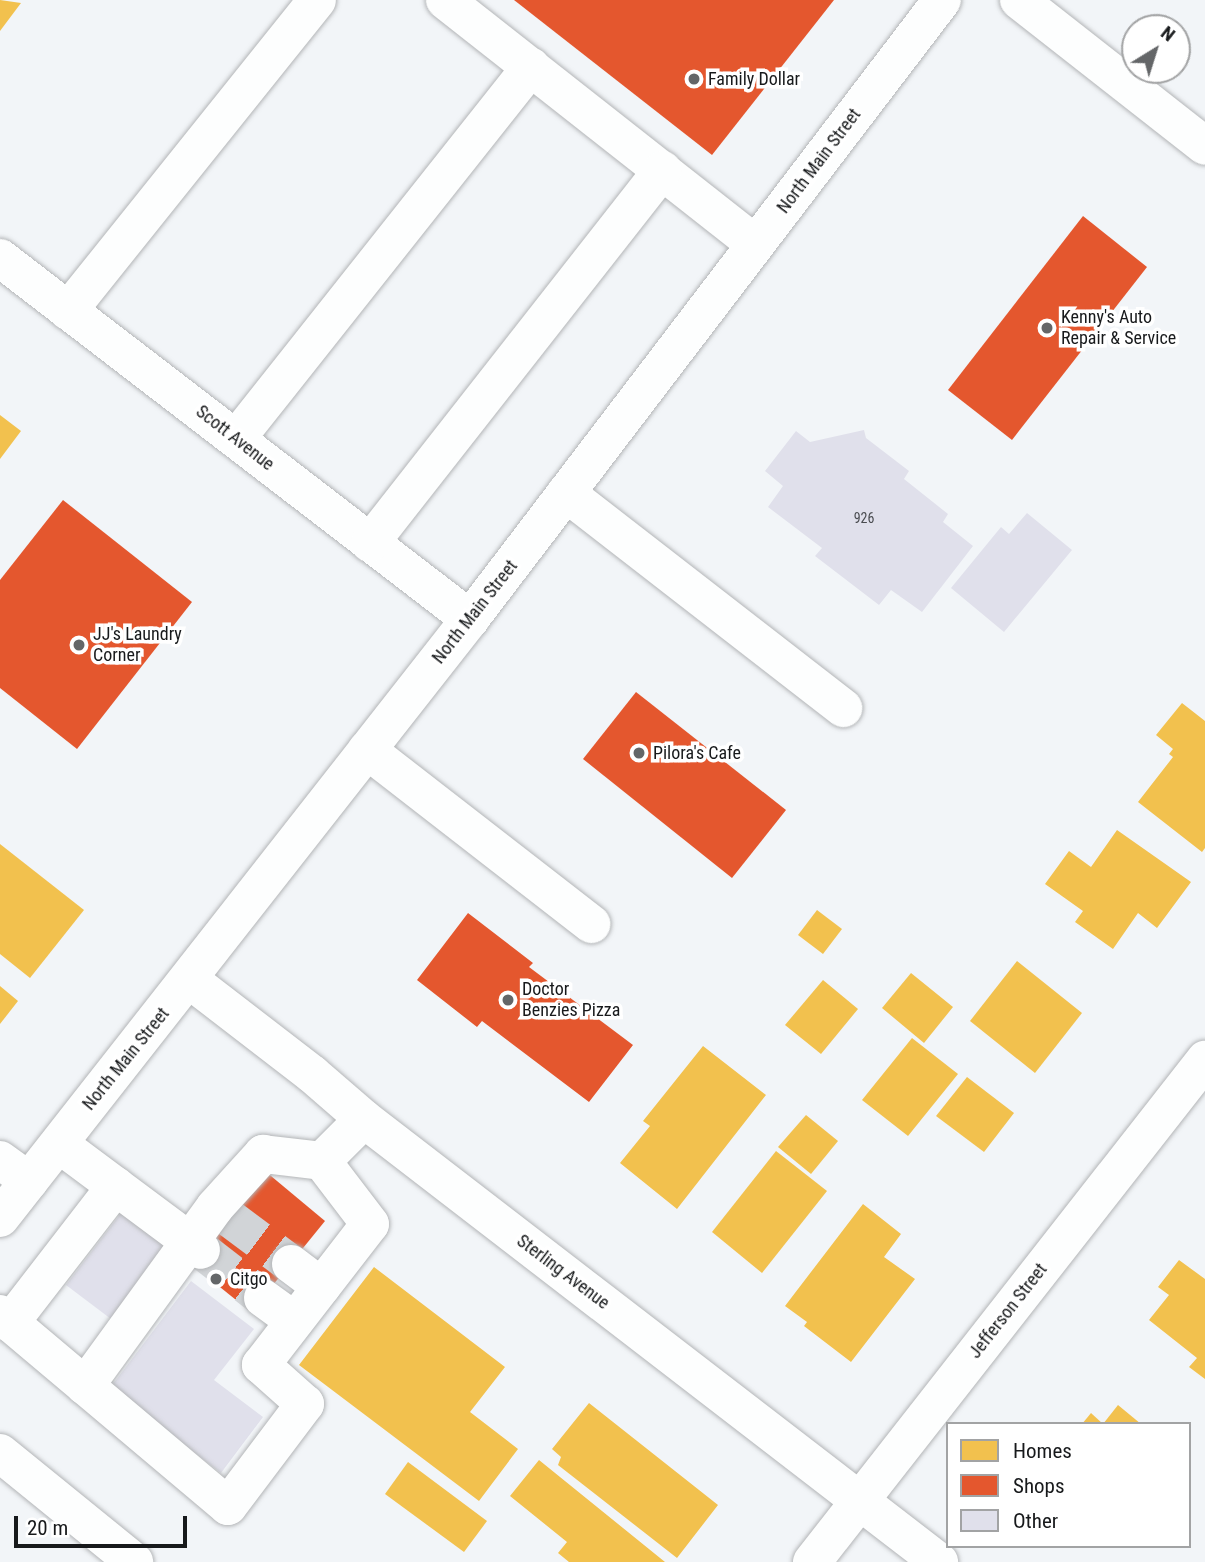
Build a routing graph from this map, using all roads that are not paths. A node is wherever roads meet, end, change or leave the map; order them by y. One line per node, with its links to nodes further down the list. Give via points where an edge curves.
1 (317, 0): 10 (street)
2 (445, 0): 5 (street)
3 (942, 0): 8 (street, North Main Street)
4 (1019, 0): 6 (street)
5 (531, 67): 7 (street); 11 (street)
6 (1205, 146)
7 (662, 170): 8 (street); 13 (street)
8 (755, 244): 12 (street, North Main Street)
9 (0, 258): 10 (street, Scott Avenue)
10 (68, 311): 11 (street, Scott Avenue)
11 (236, 439): 13 (street, Scott Avenue)
12 (566, 493): 14 (street, North Main Street); 15 (street)
13 (370, 543): 14 (street, Scott Avenue)
14 (470, 619): 16 (street, North Main Street)
15 (843, 708)
16 (368, 750): 17 (street); 18 (street, North Main Street)
17 (592, 924)
18 (190, 980): 20 (street, Sterling Avenue); 21 (street, North Main Street)
19 (1205, 1060): 34 (street, Jefferson Street)
20 (363, 1119): 22 (street); 34 (street, Sterling Avenue)
21 (59, 1144): 23 (street, North Main Street); 24 (street)
22 (322, 1161): 26 (street, via 263,1154); 28 (street, via 370,1224)
23 (14, 1171): 25 (street, North Main Street)
24 (116, 1185): 26 (street); 30 (street)
25 (0, 1218)
26 (196, 1246): 32 (street)
27 (291, 1264): 28 (street)
28 (321, 1287): 31 (street)
29 (263, 1298): 31 (street)
30 (5, 1318): 32 (street)
31 (295, 1321): 32 (street, via 261,1365 305,1404 228,1506)
32 (85, 1386)
33 (0, 1454): 35 (street)
34 (860, 1500): 36 (street, Jefferson Street); 37 (street, Sterling Avenue)
35 (134, 1562)
36 (812, 1562)
37 (939, 1562)

